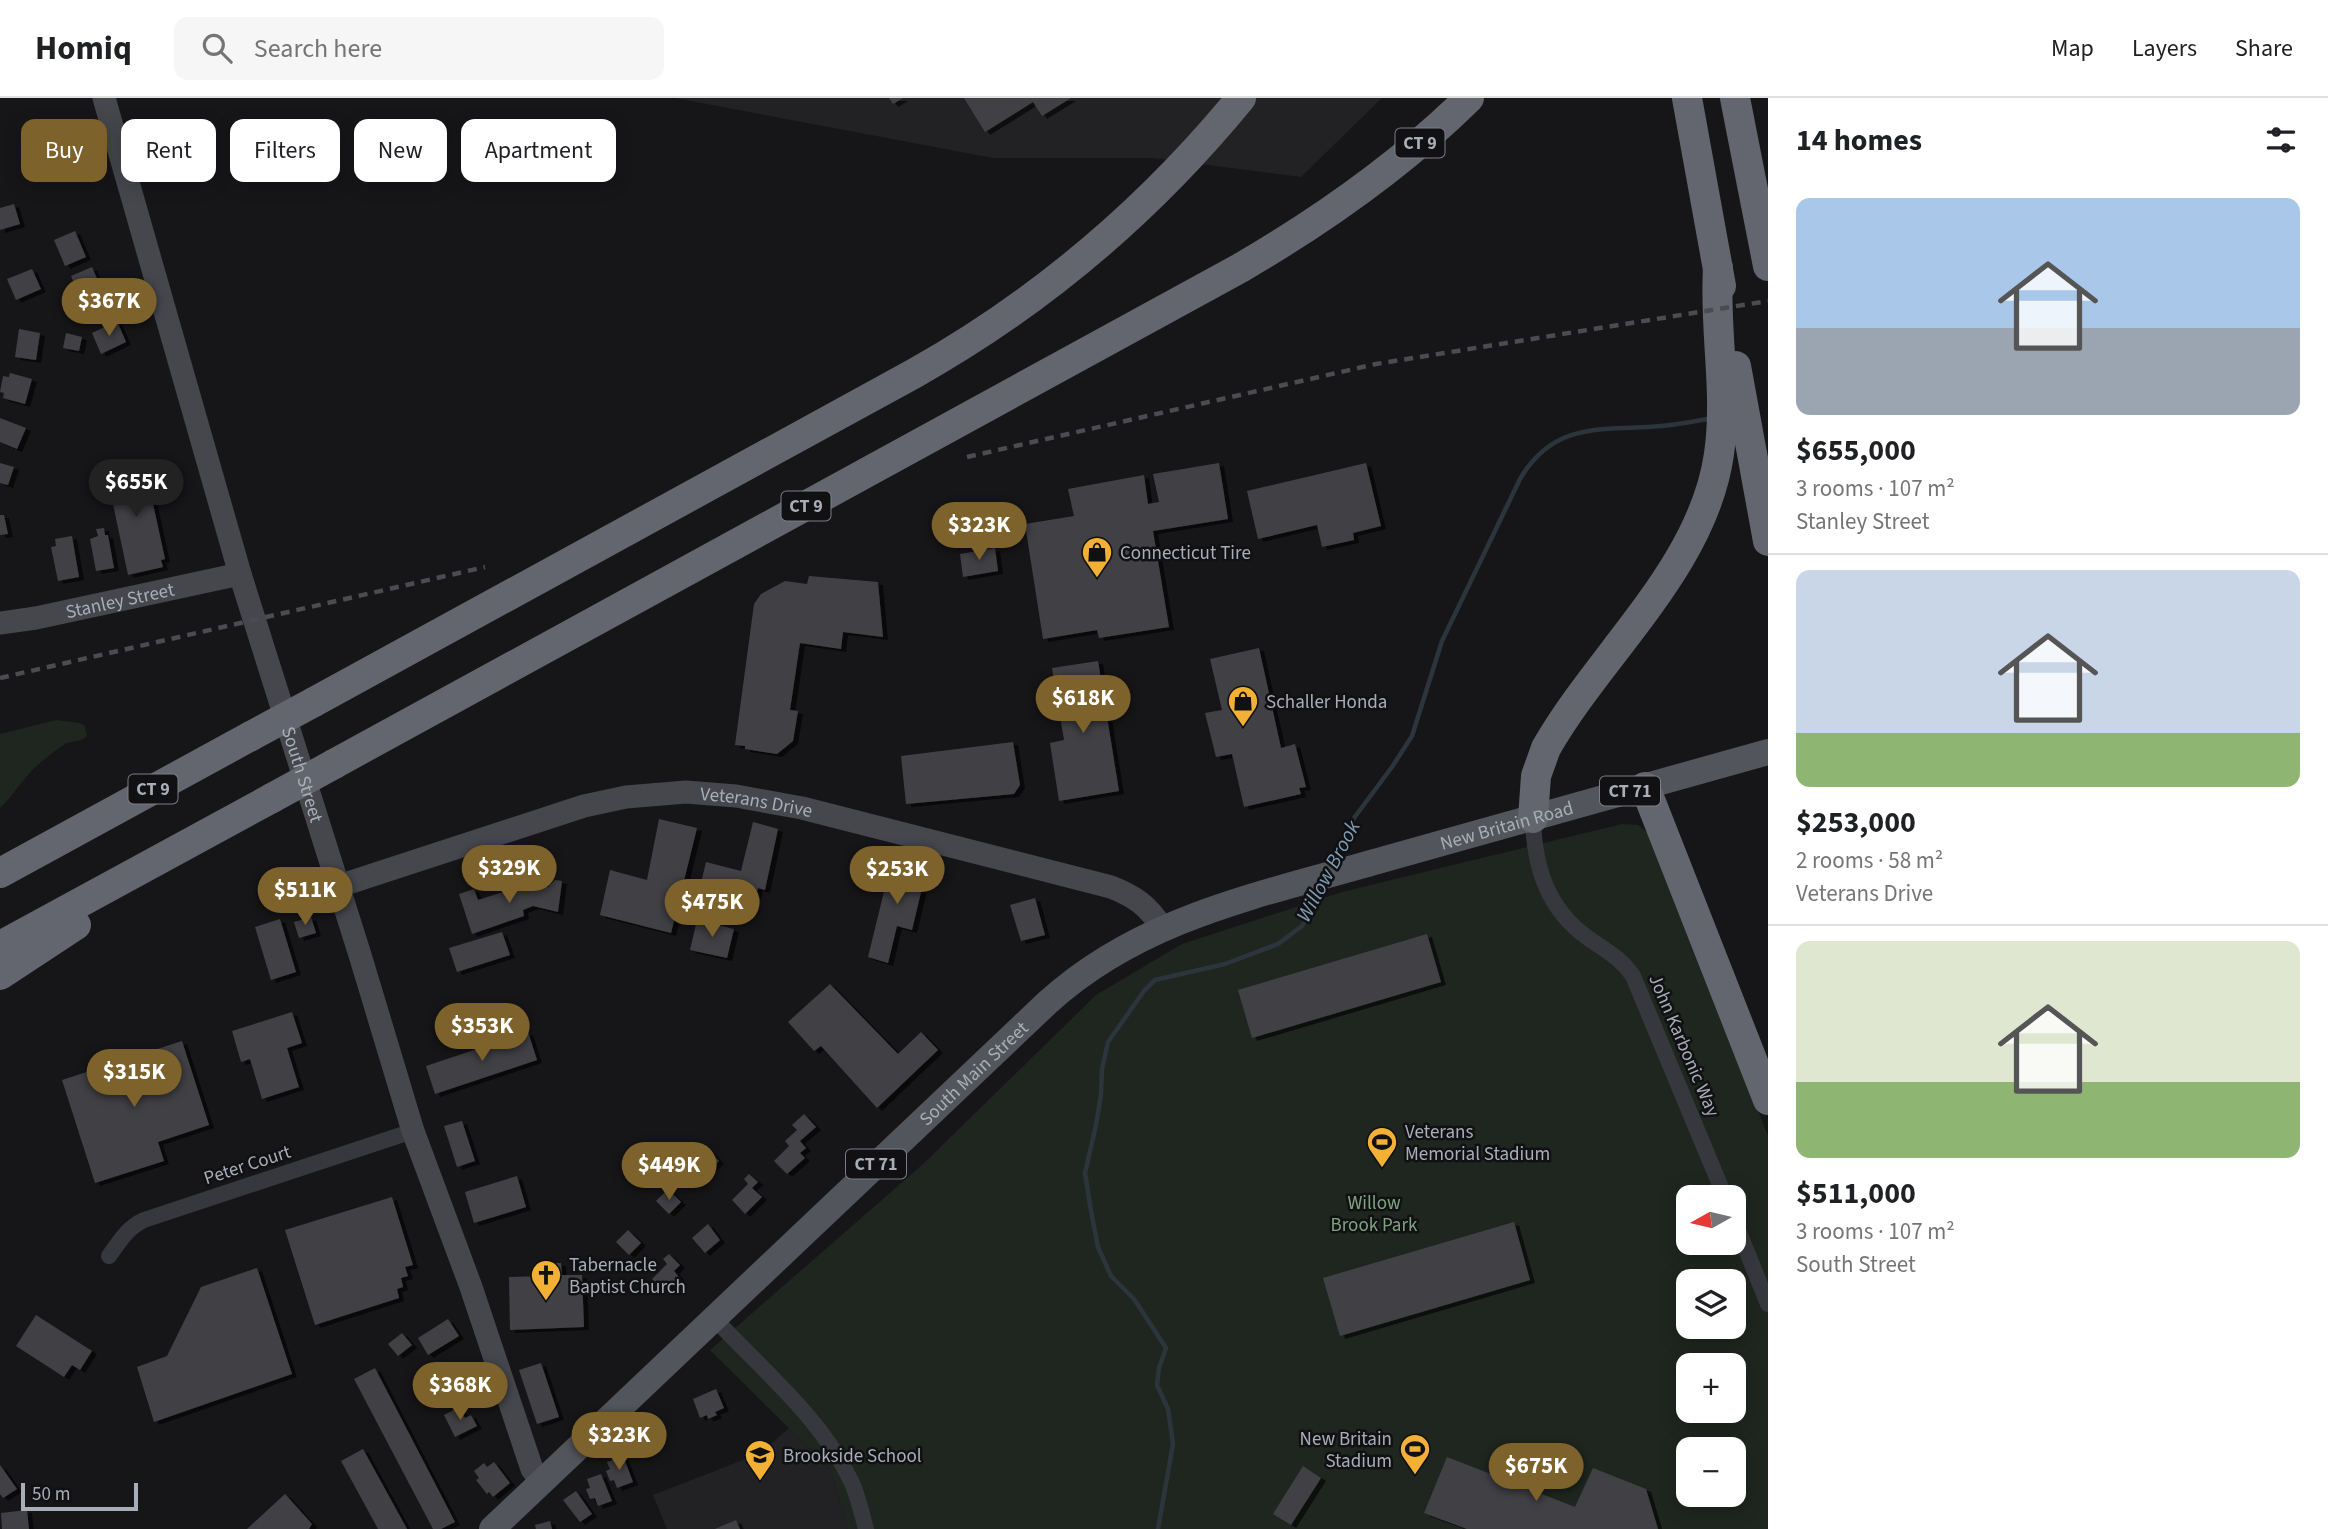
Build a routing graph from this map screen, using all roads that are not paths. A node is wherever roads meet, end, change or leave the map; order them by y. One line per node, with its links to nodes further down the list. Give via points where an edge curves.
1 (104, 98): 9 (main road, South Street)
2 (1241, 98): 16 (highway, CT 9, bridge, via 1135,214 1030,299 938,360)
3 (1469, 98): 14 (highway, CT 9, bridge, via 1367,185 1277,247)
4 (1687, 98): 7 (highway)
5 (1735, 98): 6 (highway)
6 (1768, 266)
7 (1718, 268): 8 (highway); 13 (highway, via 1722,421 1709,499 1676,565 1546,748 1536,776)
8 (1768, 541)
9 (240, 574): 10 (main road, Stanley Street); 17 (main road, South Street)
10 (0, 623)
11 (1768, 752): 12 (main road, New Britain Road / CT 71)
12 (1644, 787): 13 (main road, New Britain Road / CT 71); 21 (highway)
13 (1533, 818): 15 (main road, New Britain Road / CT 71); 23 (street, John Karbonic Way, via 1537,856 1550,897 1571,924 1616,957 1633,976)
14 (174, 851): 19 (highway, CT 9); 20 (highway, via 128,891)
15 (1356, 868): 18 (main road, South Main Street / CT 71)
16 (0, 873)
17 (339, 886): 18 (main road, Veterans Drive, via 607,800 658,793 712,793 802,808 1111,887 1141,901); 22 (main road, South Street)
18 (1162, 928): 27 (main road, South Main Street / CT 71, via 1119,949 1055,996)
19 (0, 946)
20 (0, 975)
21 (1768, 1100)
22 (412, 1131): 25 (street, Peter Court, via 144,1220 124,1235); 28 (main road, South Street, via 532,1469)
23 (1720, 1185)
24 (1746, 1250): 26 (street)
25 (109, 1256)
26 (1768, 1304)
27 (714, 1318): 28 (main road, South Main Street / CT 71); 30 (street, via 816,1426 852,1482)
28 (542, 1482): 29 (main road, South Main Street / CT 71)
29 (492, 1529)
30 (866, 1529)

